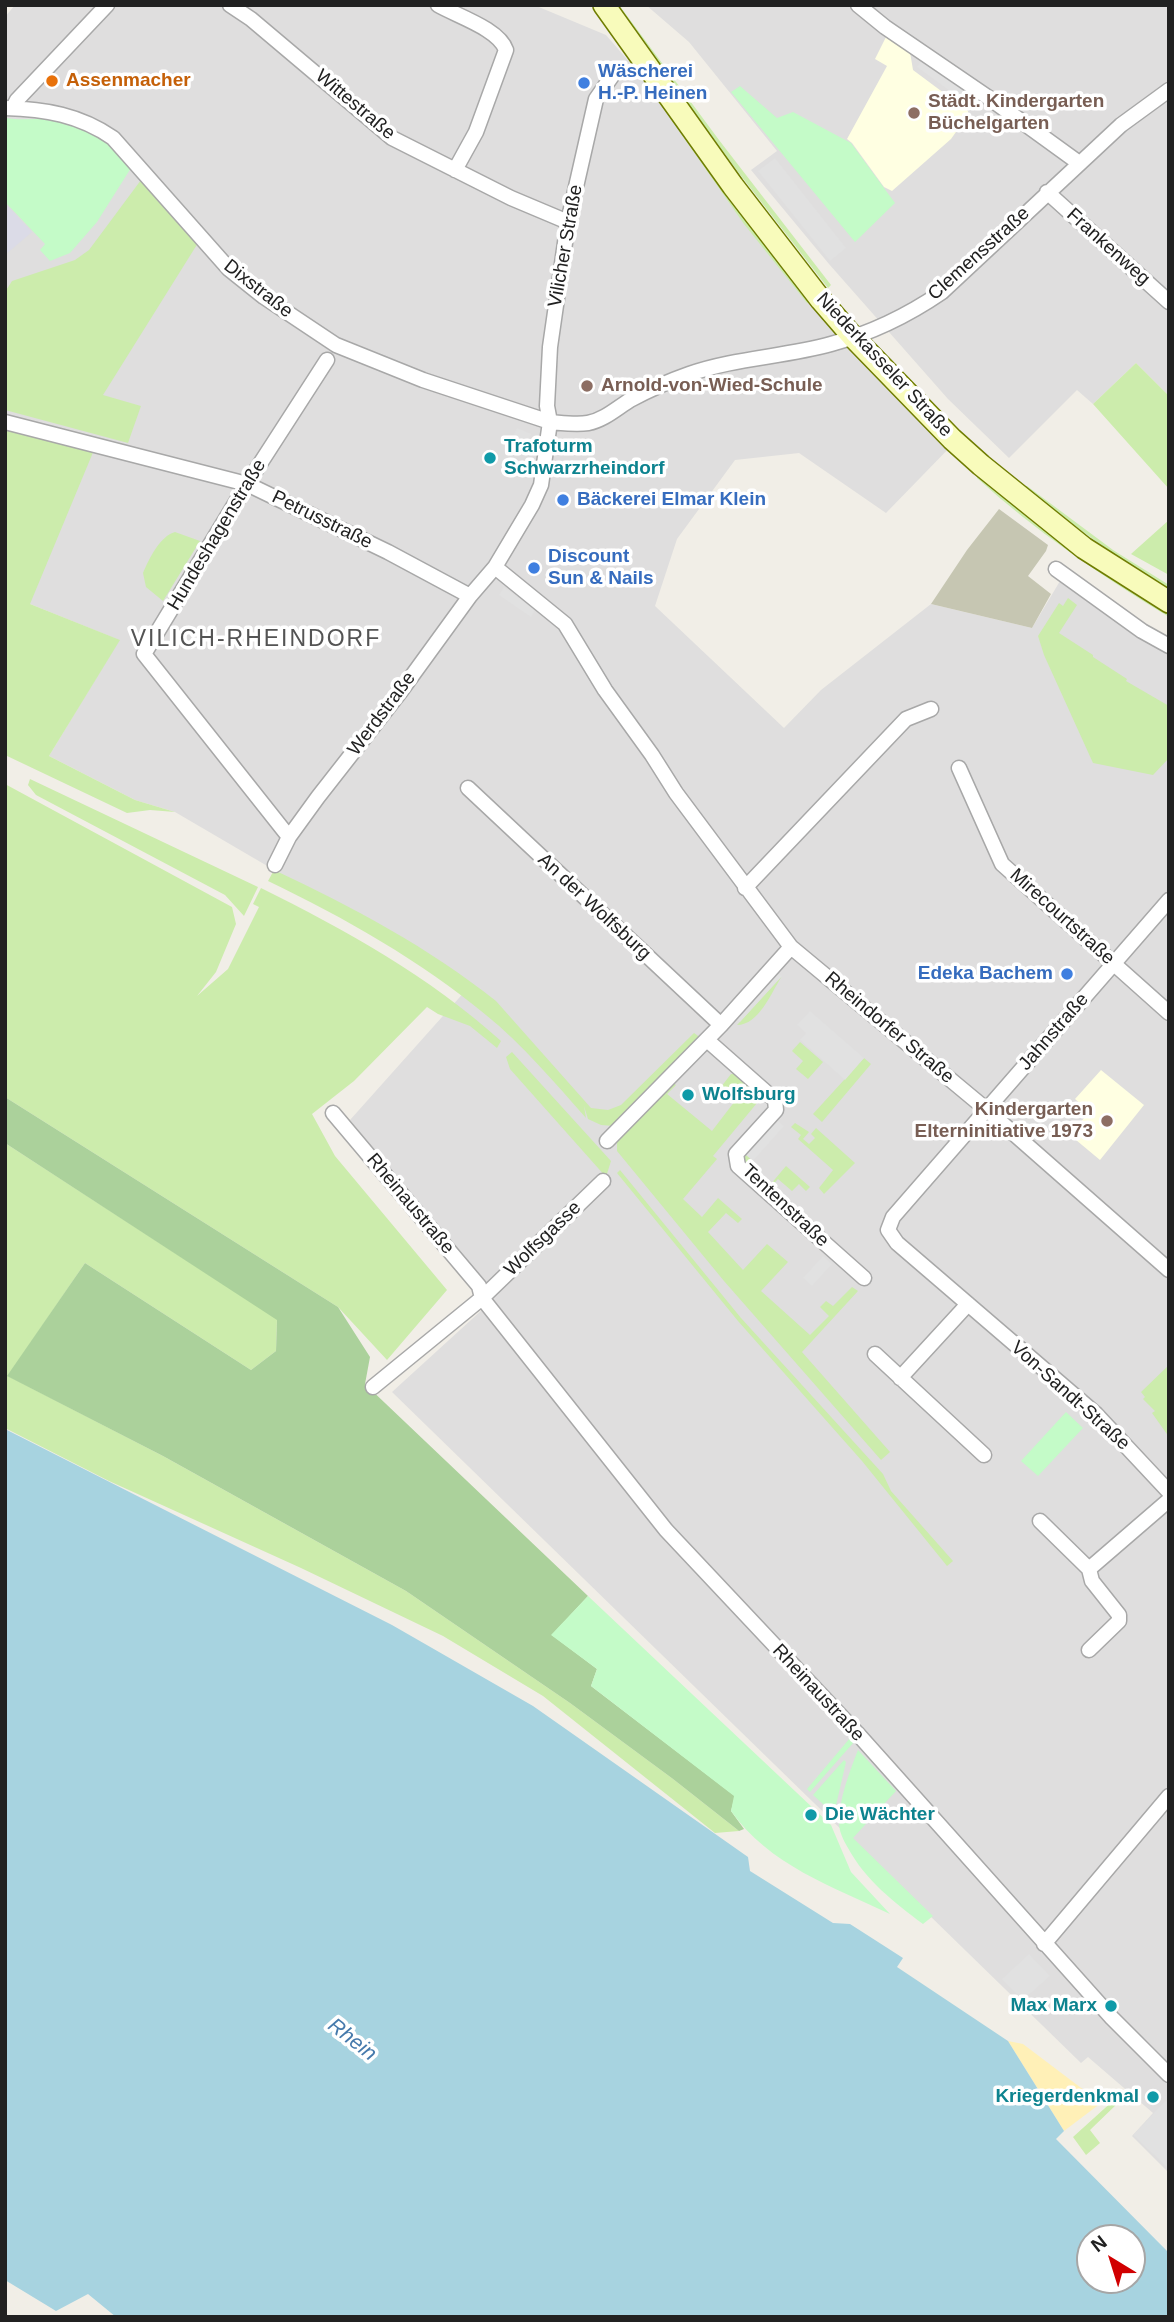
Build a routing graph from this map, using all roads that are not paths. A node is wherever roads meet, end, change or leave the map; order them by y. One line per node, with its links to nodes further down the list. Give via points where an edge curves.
1 (107, 5): 8 (street)
2 (230, 5): 10 (street, Wittestraße, via 392,138)
3 (438, 5): 10 (street, via 494,34 506,50 475,132)
4 (604, 5): 14 (main road, Niederkasseler Straße, via 733,186)
5 (858, 5): 9 (street)
6 (612, 76): 12 (street, Vilicher Straße, via 596,99)
7 (1169, 90): 9 (street, Clemensstraße)
8 (9, 108): 17 (street, Dixstraße, via 72,116 113,138 229,269 336,345)
9 (1079, 163): 11 (street, Clemensstraße)
10 (455, 170): 12 (street, Wittestraße)
11 (1047, 192): 13 (street, Frankenweg); 14 (street, Clemensstraße, via 942,292 881,328)
12 (568, 222): 17 (street, Vilicher Straße, via 550,347)
13 (1169, 302)
14 (853, 337): 17 (street, Clemensstraße, via 692,373 590,422); 22 (main road, Niederkasseler Straße, via 981,465 1084,548)
15 (327, 360): 18 (street, Hundeshagenstraße)
16 (5, 422): 18 (street, Petrusstraße)
17 (550, 422): 19 (street, via 541,485)
18 (247, 484): 21 (street, Petrusstraße); 27 (street, Hundeshagenstraße, via 144,654)
19 (495, 567): 21 (street, Werdstraße); 29 (street, Rheindorfer Straße, via 565,624)
20 (1056, 569): 23 (street)
21 (470, 596): 27 (street, Werdstraße)
22 (1169, 602)
23 (1169, 646)
24 (931, 709): 29 (street, via 906,719)
25 (959, 768): 32 (street, Mirecourtstraße, via 1002,864)
26 (468, 788): 34 (street, An der Wolfsburg)
27 (289, 837): 28 (street, Werdstraße)
28 (275, 865)
29 (745, 888): 31 (street, Rheindorfer Straße)
30 (1169, 900): 32 (street, Jahnstraße)
31 (791, 947): 34 (street); 36 (street, Rheindorfer Straße)
32 (1113, 963): 33 (street, Mirecourtstraße); 36 (street, Jahnstraße)
33 (1169, 1013)
34 (721, 1025): 35 (street)
35 (707, 1040): 38 (street); 42 (street, Tentenstraße, via 775,1100 776,1110 736,1154 738,1166)
36 (987, 1110): 40 (street, Jahnstraße, via 893,1217); 41 (street, Rheindorfer Straße)
37 (333, 1113): 43 (street, Rheinaustraße, via 479,1286)
38 (607, 1141)
39 (603, 1181): 43 (street, Wolfsgasse)
40 (888, 1230): 44 (street, Von-Sandt-Straße)
41 (1169, 1270)
42 (864, 1278)
43 (482, 1298): 47 (street); 55 (street, Rheinaustraße, via 666,1530 857,1733)
44 (968, 1304): 46 (street); 49 (street, Von-Sandt-Straße, via 1096,1414)
45 (875, 1354): 46 (street)
46 (900, 1378): 48 (street)
47 (373, 1387)
48 (984, 1455)
49 (1169, 1492)
50 (1169, 1500): 52 (street)
51 (1040, 1521): 52 (street)
52 (1089, 1569): 53 (street, via 1092,1581 1119,1615)
53 (1089, 1650)
54 (1169, 1796): 55 (street)
55 (1044, 1944): 56 (street, Rheinaustraße)
56 (1168, 2074)

